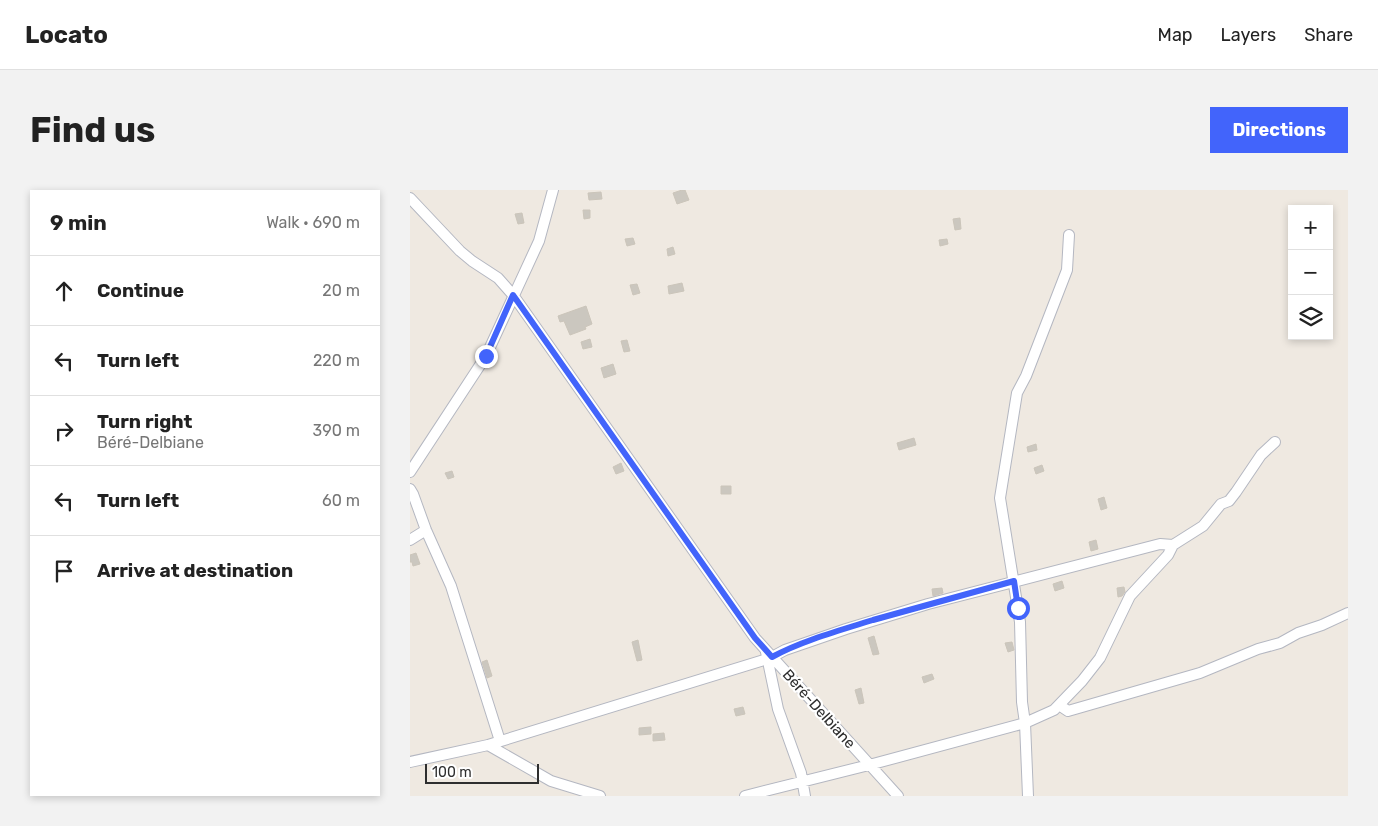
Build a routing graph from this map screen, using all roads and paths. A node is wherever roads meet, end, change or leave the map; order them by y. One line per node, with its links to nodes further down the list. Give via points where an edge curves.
1 (553, 190): 4 (street, via 539,241)
2 (410, 198): 4 (street, Béré-Delbiane, via 460,251 498,278)
3 (1069, 235): 11 (street, via 1068,270 1017,393 1000,498)
4 (513, 295): 6 (street, via 486,356); 13 (street, Béré-Delbiane)
5 (1275, 442): 10 (street, via 1261,455 1228,501 1221,504 1203,526)
6 (410, 472)
7 (410, 489): 8 (street)
8 (426, 530): 9 (street); 16 (street, via 457,604)
9 (410, 540)
10 (1172, 545): 11 (street, via 1160,544); 14 (street, via 1168,555 1130,596 1100,658)
11 (1014, 581): 13 (street, via 928,604); 15 (street, via 1020,622)
12 (1348, 613): 14 (street, via 1200,674 1068,711)
13 (768, 655): 16 (street); 19 (street, Béré-Delbiane); 20 (street, via 778,709)
14 (1059, 705): 15 (street)
15 (1025, 723): 19 (street); 25 (street)
16 (500, 741): 17 (street)
17 (488, 745): 18 (street); 21 (street, via 551,781)
18 (410, 762)
19 (869, 765): 20 (street); 24 (street, Béré-Delbiane)
20 (802, 782): 22 (street); 23 (street)
21 (600, 796)
22 (745, 796)
23 (805, 796)
24 (898, 796)
25 (1028, 796)

